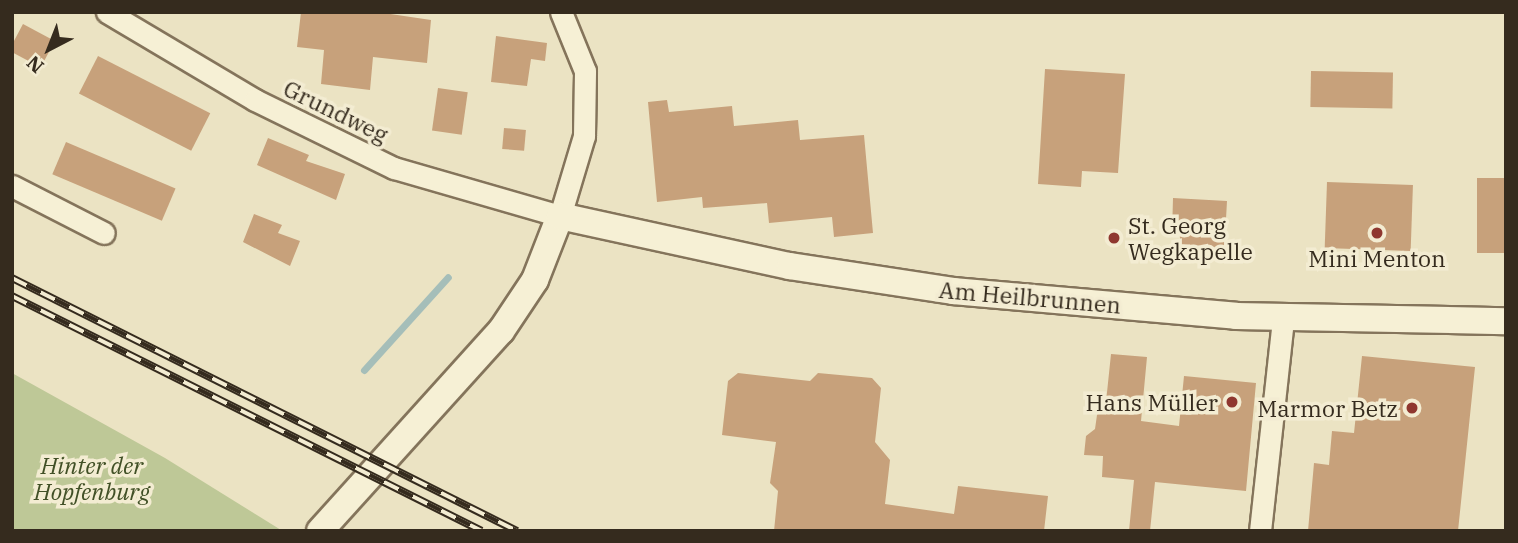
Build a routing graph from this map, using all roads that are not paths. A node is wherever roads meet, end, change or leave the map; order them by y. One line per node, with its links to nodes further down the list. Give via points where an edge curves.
1 (107, 12): 4 (street, Grundweg, via 255,100 394,168)
2 (561, 12): 4 (street, via 584,71 584,123)
3 (12, 186): 5 (street)
4 (560, 216): 6 (street, Am Heilbrunnen, via 634,235 867,279); 8 (street, via 535,280 501,331)
5 (104, 233)
6 (1283, 318): 7 (street, Am Heilbrunnen); 9 (street)
7 (1506, 321)
8 (326, 529)
9 (1260, 531)

